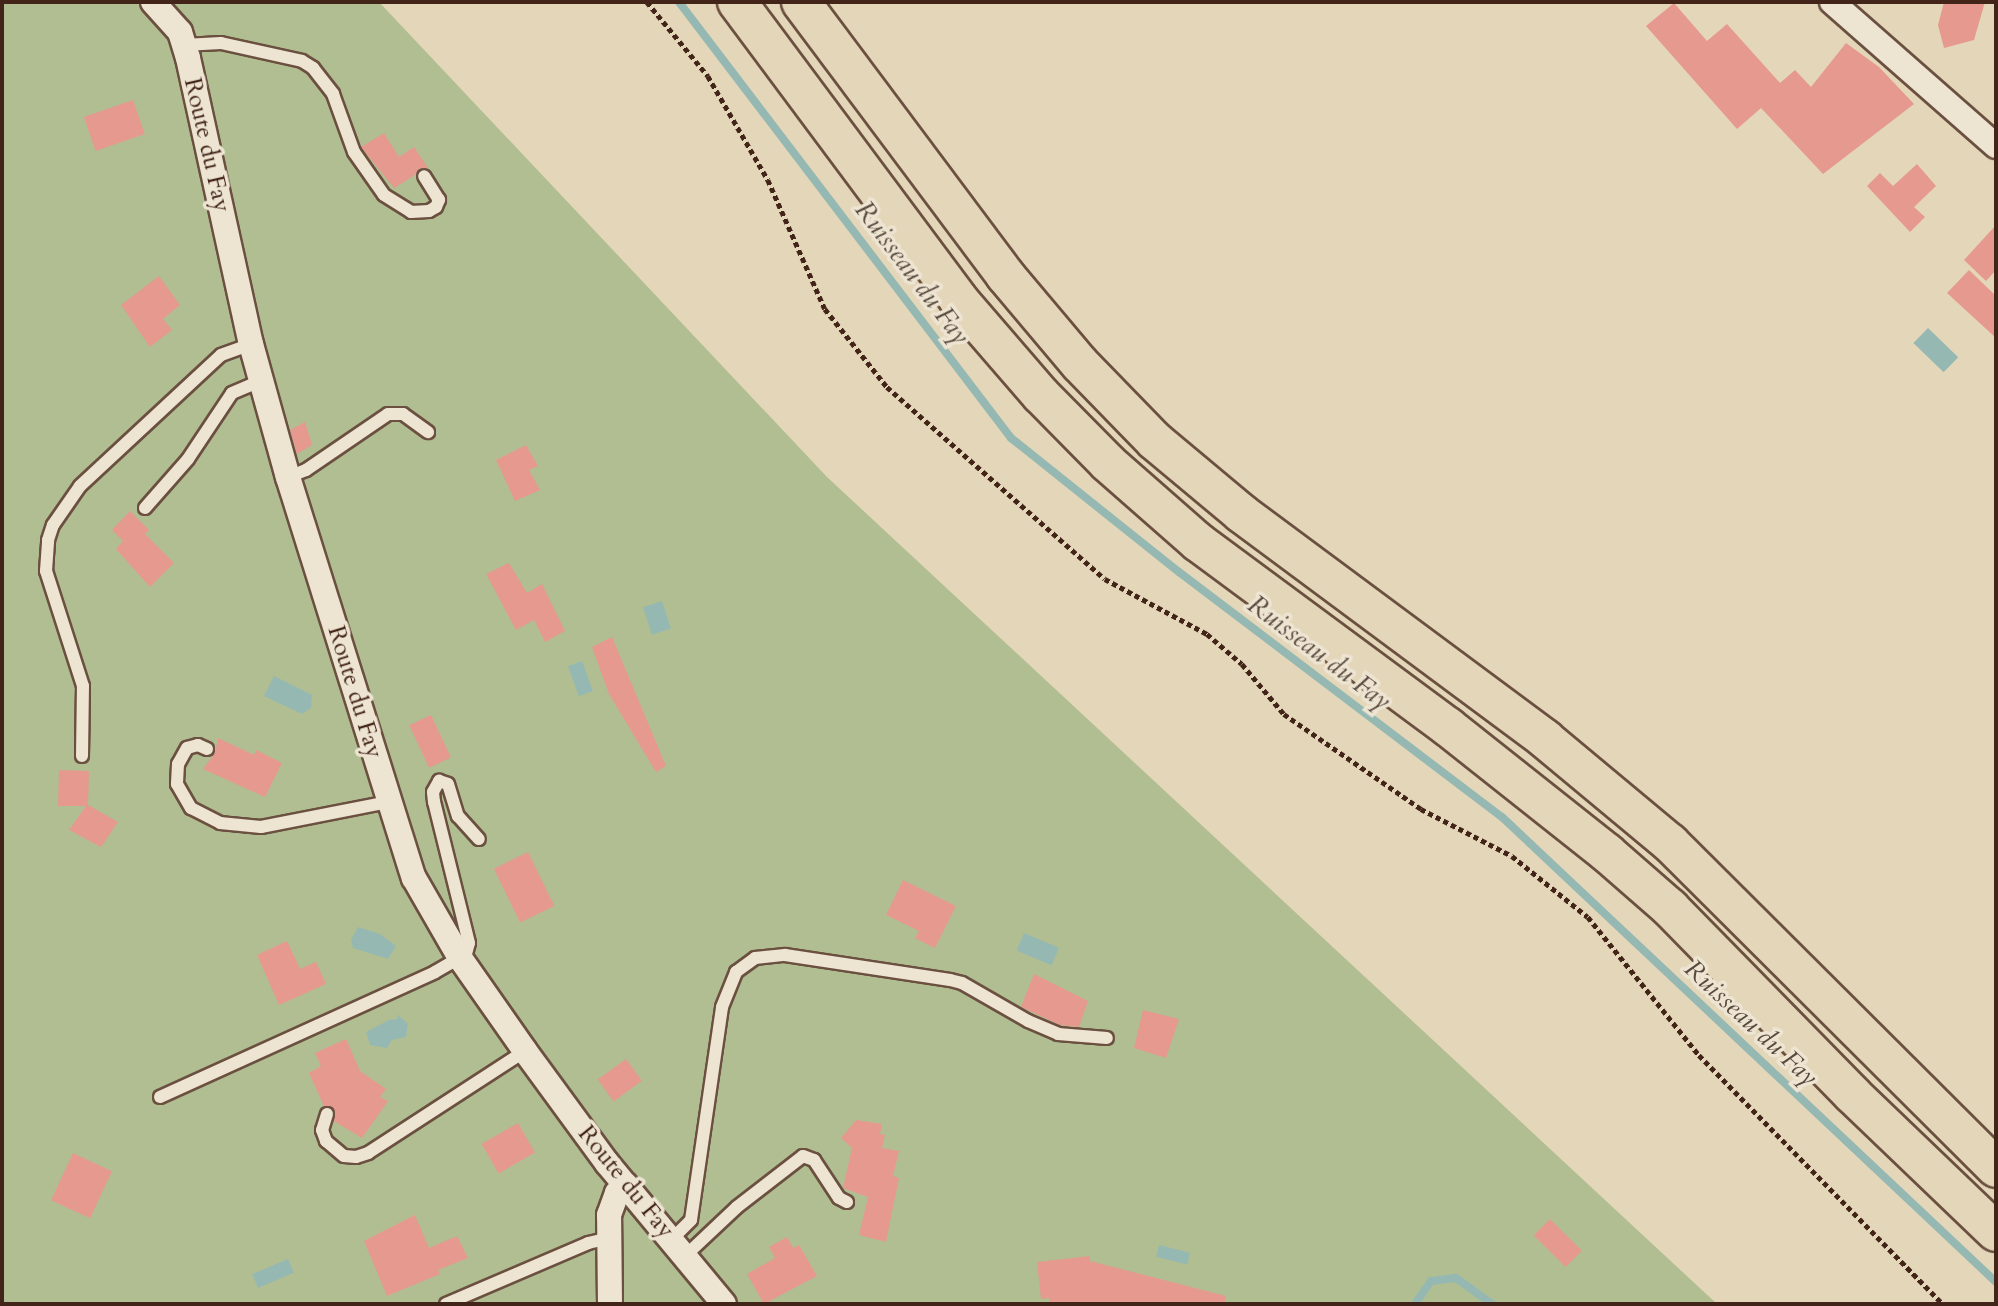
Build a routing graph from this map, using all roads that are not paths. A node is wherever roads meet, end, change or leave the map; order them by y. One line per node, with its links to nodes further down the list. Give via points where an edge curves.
1 (153, 2): 5 (street, Route du Fay, via 169,16)
2 (737, 2): 25 (highway, via 958,299 1041,395 1108,463 1198,542 1448,727 1607,853 1670,908 1852,1094)
3 (801, 2): 22 (highway, via 1005,275 1080,364 1155,441 1241,513 1545,739 1670,843)
4 (1832, 2): 6 (street)
5 (184, 45): 7 (lane, via 221,43 302,61 333,94 354,152 384,195 411,212 429,211 439,200); 8 (street, Route du Fay)
6 (1996, 146)
7 (424, 176)
8 (251, 344): 9 (street, Route du Fay); 14 (lane, via 222,355 191,382 80,486 53,525 46,571 83,685)
9 (262, 380): 11 (street, Route du Fay); 12 (lane, via 232,393 188,459)
10 (428, 432): 11 (lane, via 403,414 388,414 306,470)
11 (288, 477): 15 (street, Route du Fay)
12 (145, 508)
13 (207, 749): 15 (lane, via 198,745 187,748 178,764 177,784 191,808 220,823 261,827)
14 (82, 756)
15 (388, 802): 17 (street, Route du Fay, via 414,878)
16 (479, 839): 17 (lane, via 458,816 448,783 439,781 434,802 470,949)
17 (460, 958): 19 (street, Route du Fay); 20 (lane)
18 (1107, 1038): 27 (lane, via 1058,1034 950,980 785,955 755,958 743,964 729,986 691,1220)
19 (525, 1051): 21 (lane, via 356,1157 344,1156 326,1141 322,1130); 23 (street, Route du Fay)
20 (160, 1097)
21 (327, 1114)
22 (1996, 1168)
23 (626, 1185): 26 (street, via 611,1204); 27 (street, Route du Fay)
24 (847, 1202): 27 (lane, via 839,1198 814,1160 803,1156)
25 (1996, 1232)
26 (610, 1238): 28 (lane, via 588,1243); 29 (street)
27 (678, 1247): 30 (street, Route du Fay)
28 (446, 1304)
29 (610, 1304)
30 (724, 1304)

